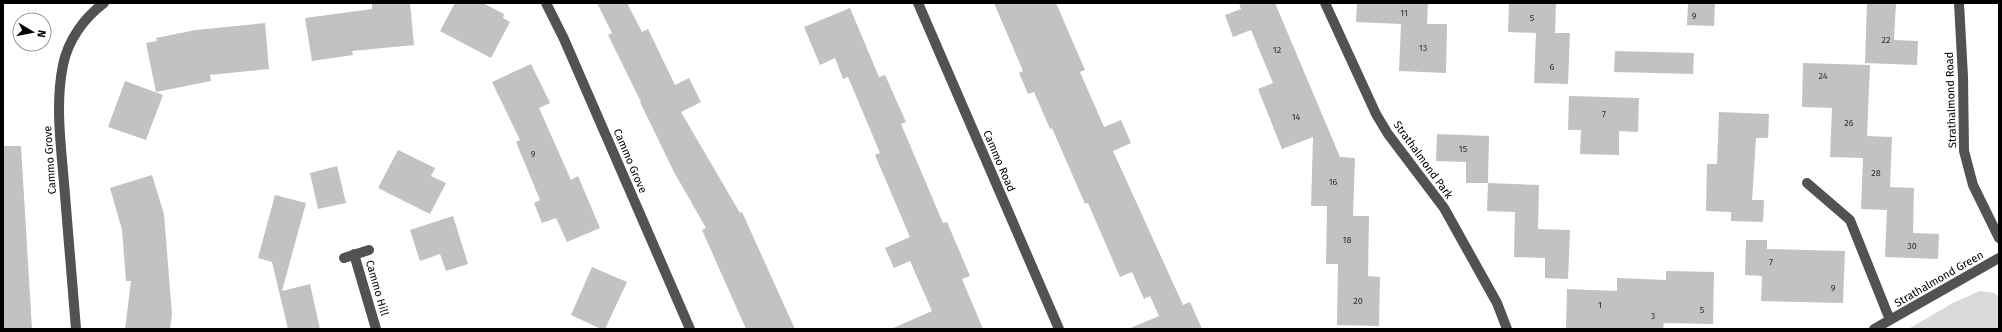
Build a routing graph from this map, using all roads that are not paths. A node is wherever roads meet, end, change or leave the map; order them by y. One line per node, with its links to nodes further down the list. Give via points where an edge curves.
1 (104, 3): 13 (street, Cammo Grove, via 91,13 75,35 63,64 59,91)
2 (546, 3): 15 (street, Cammo Grove)
3 (918, 3): 16 (street, Cammo Road)
4 (1325, 3): 17 (street, Strathalmond Park, via 1376,114 1444,208 1497,303)
5 (1959, 3): 7 (street, Strathalmond Road, via 1964,151 1973,185)
6 (1807, 183): 12 (street, Strathalmond Green, via 1850,220)
7 (1999, 238)
8 (369, 250): 9 (street, Cammo Hill)
9 (354, 254): 10 (street, Cammo Hill); 14 (street, Cammo Hill)
10 (344, 258)
11 (1999, 258): 12 (street, Strathalmond Green)
12 (1890, 320): 18 (street, Strathalmond Green)
13 (76, 329)
14 (376, 329)
15 (690, 329)
16 (1059, 329)
17 (1507, 329)
18 (1874, 329)

